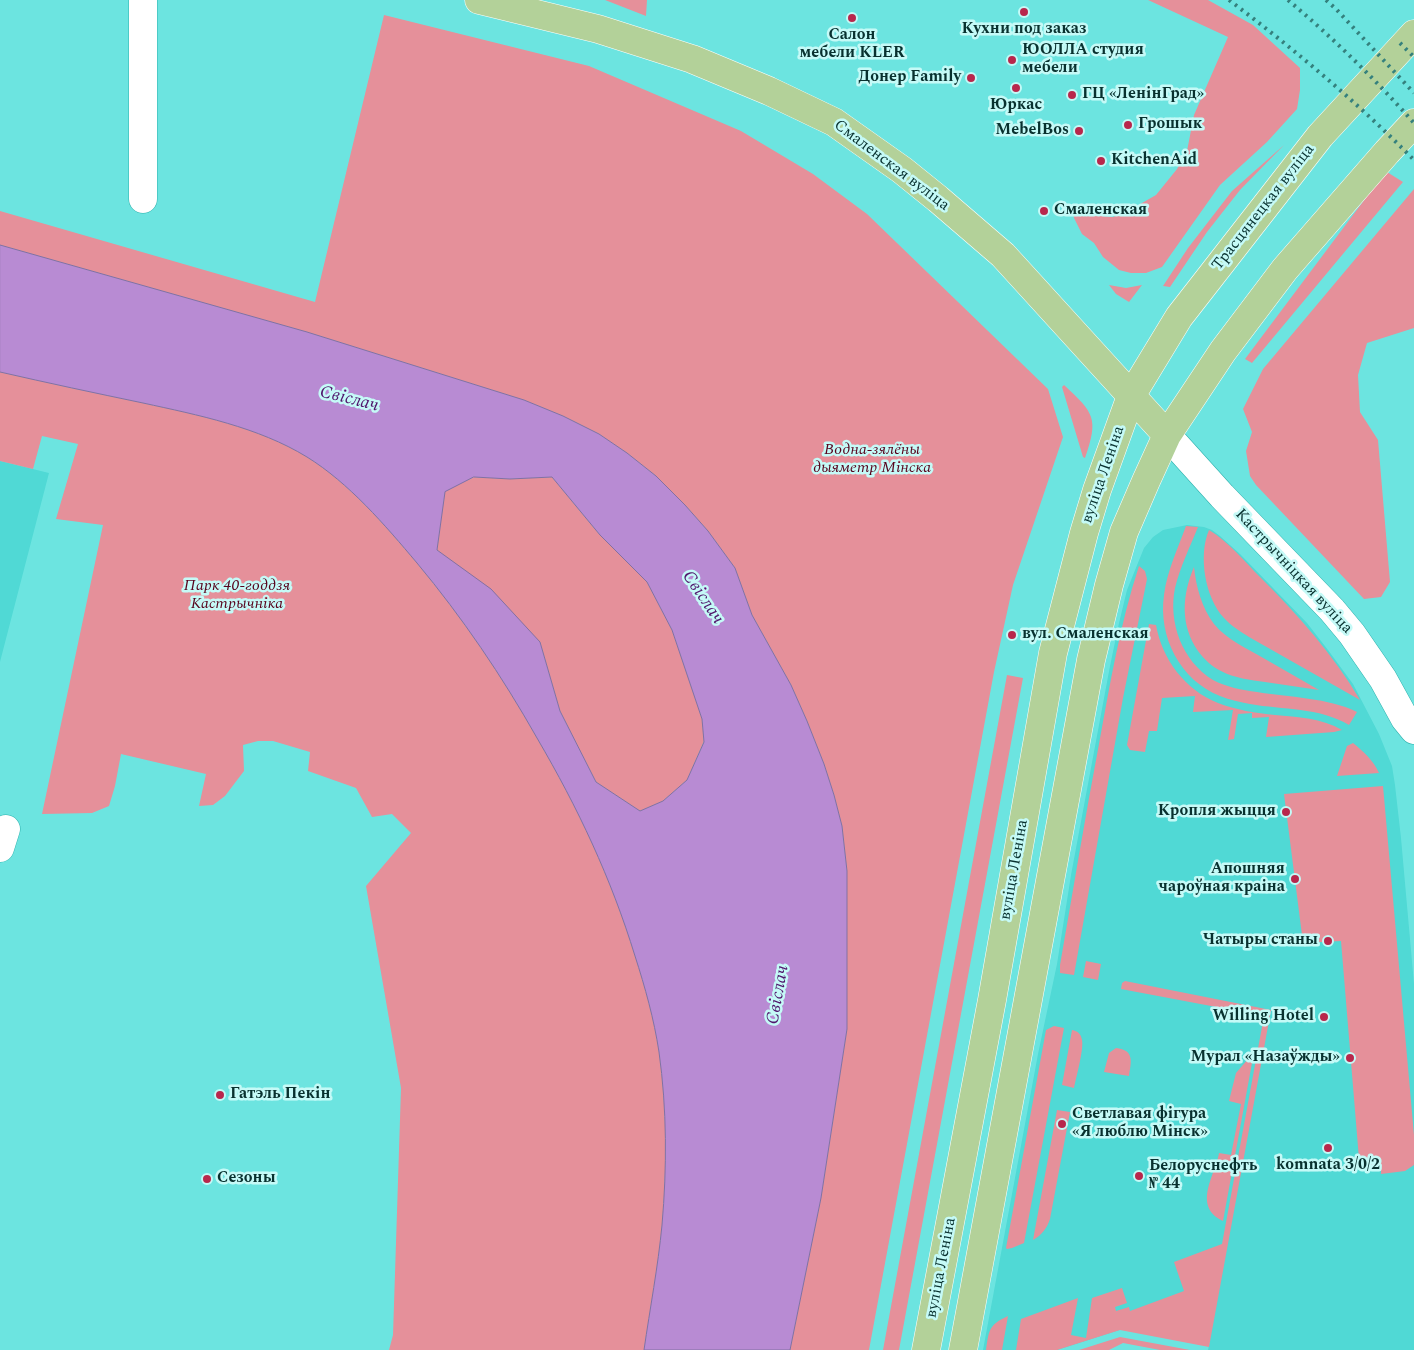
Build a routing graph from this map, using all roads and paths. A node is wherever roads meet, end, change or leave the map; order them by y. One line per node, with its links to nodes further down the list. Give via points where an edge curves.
1 (143, 0): 5 (street)
2 (479, 0): 6 (main road, Смаленская вуліца, via 598,29 692,59 834,122 902,170 1003,255)
3 (1414, 34): 6 (main road, Трасцянецкая вуліца, via 1320,136 1184,310)
4 (1414, 123): 7 (main road, via 1285,269)
5 (143, 199)
6 (1131, 396): 7 (main road, Смаленская вуліца); 10 (main road, вуліца Леніна, via 1097,490 1053,653)
7 (1167, 435): 8 (street, Кастрычніцкая вуліца, via 1337,616); 11 (main road, via 1124,532 1091,660)
8 (1409, 724): 9 (street, Кастрычніцкая вуліца)
9 (1414, 747)
10 (926, 1350)
11 (963, 1350)

